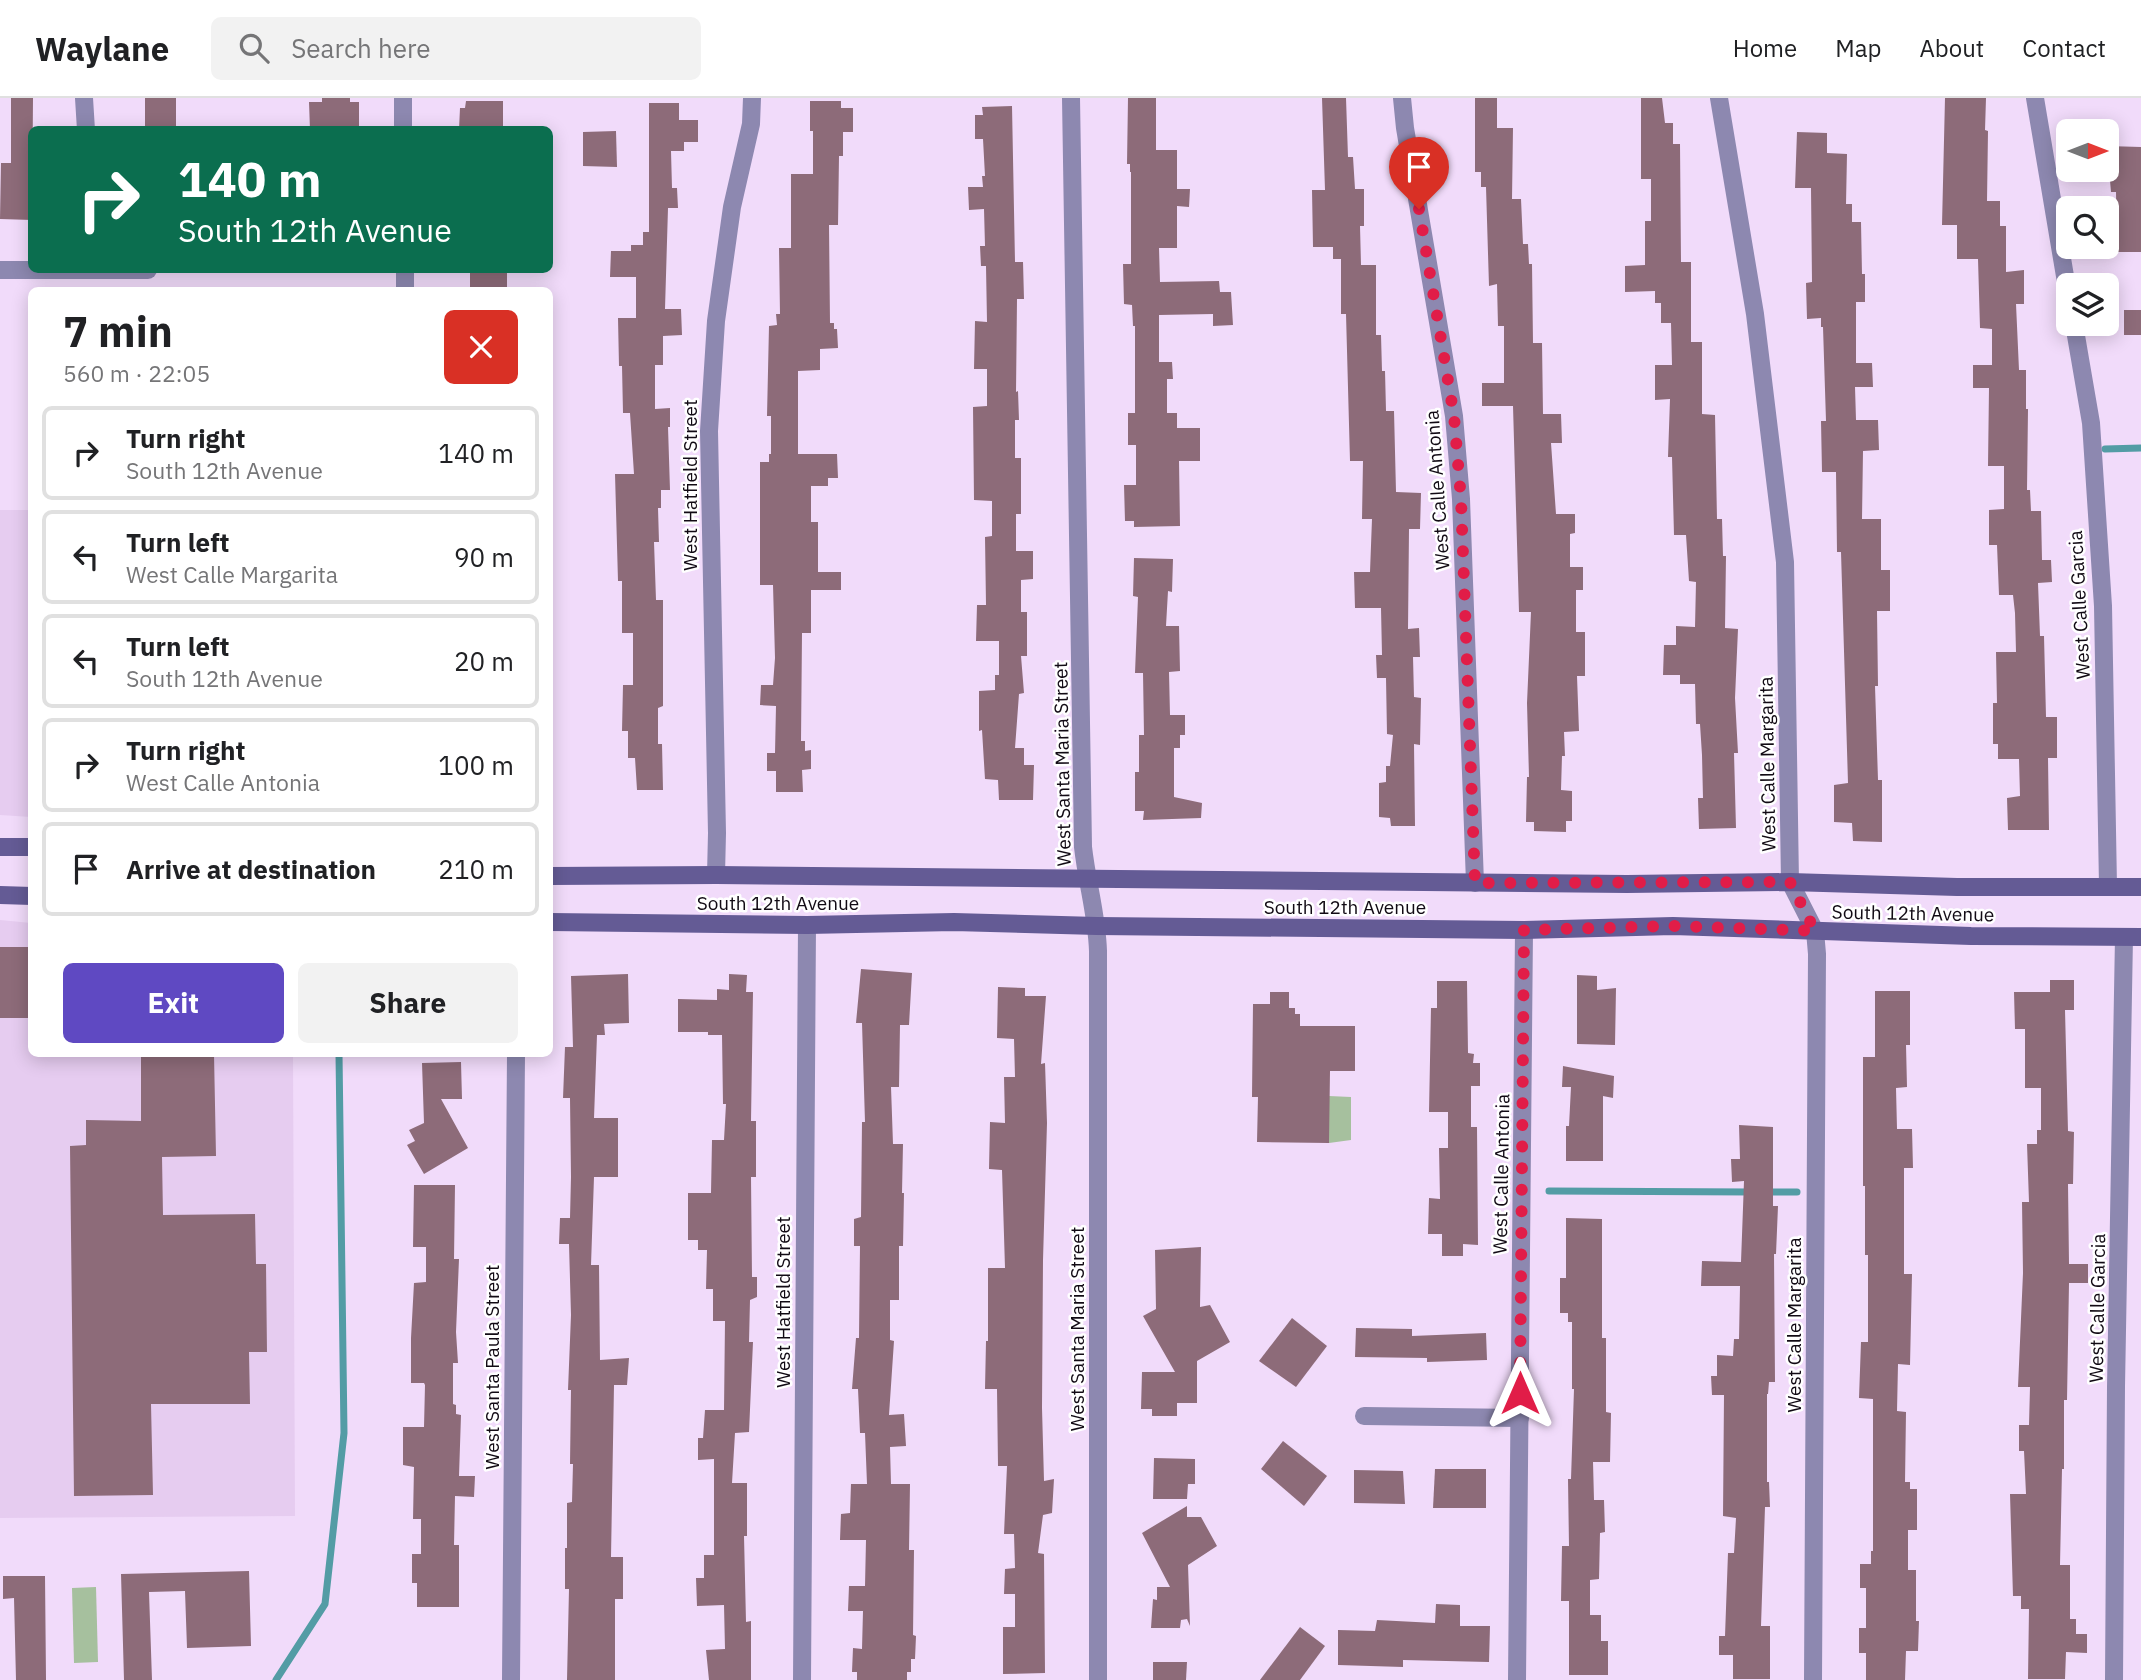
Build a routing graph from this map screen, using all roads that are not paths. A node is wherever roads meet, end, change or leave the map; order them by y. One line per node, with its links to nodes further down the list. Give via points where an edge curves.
1 (85, 98): 8 (street)
2 (403, 98): 9 (street)
3 (752, 98): 16 (street, West Hatfield Street, via 716,320 709,431)
4 (1071, 98): 18 (street, West Santa Maria Street)
5 (1402, 98): 20 (street, West Calle Antonia, via 1454,416)
6 (1719, 98): 19 (street, West Calle Margarita, via 1755,314 1785,562)
7 (2035, 98): 12 (street)
8 (86, 126)
9 (403, 126)
10 (0, 270): 11 (street)
11 (28, 270)
12 (2064, 273)
13 (2076, 336): 21 (street, West Calle Garcia, via 2091,423 2103,606)
14 (0, 847): 15 (main road)
15 (28, 848)
16 (716, 875): 17 (main road, South 12th Avenue); 18 (main road, South 12th Avenue)
17 (553, 876)
18 (1086, 880): 20 (main road, South 12th Avenue); 27 (street, West Santa Maria Street)
19 (1790, 882): 20 (main road, South 12th Avenue); 21 (main road, South 12th Avenue); 29 (street, West Calle Margarita)
20 (1475, 883)
21 (2108, 886): 22 (main road, South 12th Avenue)
22 (2141, 887)
23 (0, 895): 24 (main road)
24 (28, 896)
25 (553, 922): 26 (main road, South 12th Avenue)
26 (807, 925): 27 (main road, South 12th Avenue, via 954,922); 35 (street, West Hatfield Street)
27 (1097, 926): 28 (main road, South 12th Avenue); 36 (street, West Santa Maria Street)
28 (1524, 930): 29 (main road, South 12th Avenue, via 1673,926); 33 (street, West Calle Antonia)
29 (1815, 931): 30 (main road, South 12th Avenue); 38 (street, West Calle Margarita)
30 (2132, 937): 39 (street, West Calle Garcia, via 2116,1387)
31 (516, 1057): 34 (street, West Santa Paula Street)
32 (1364, 1416): 33 (street)
33 (1520, 1419): 37 (street, West Calle Antonia)
34 (510, 1680)
35 (802, 1680)
36 (1098, 1680)
37 (1517, 1680)
38 (1813, 1680)
39 (2114, 1680)

